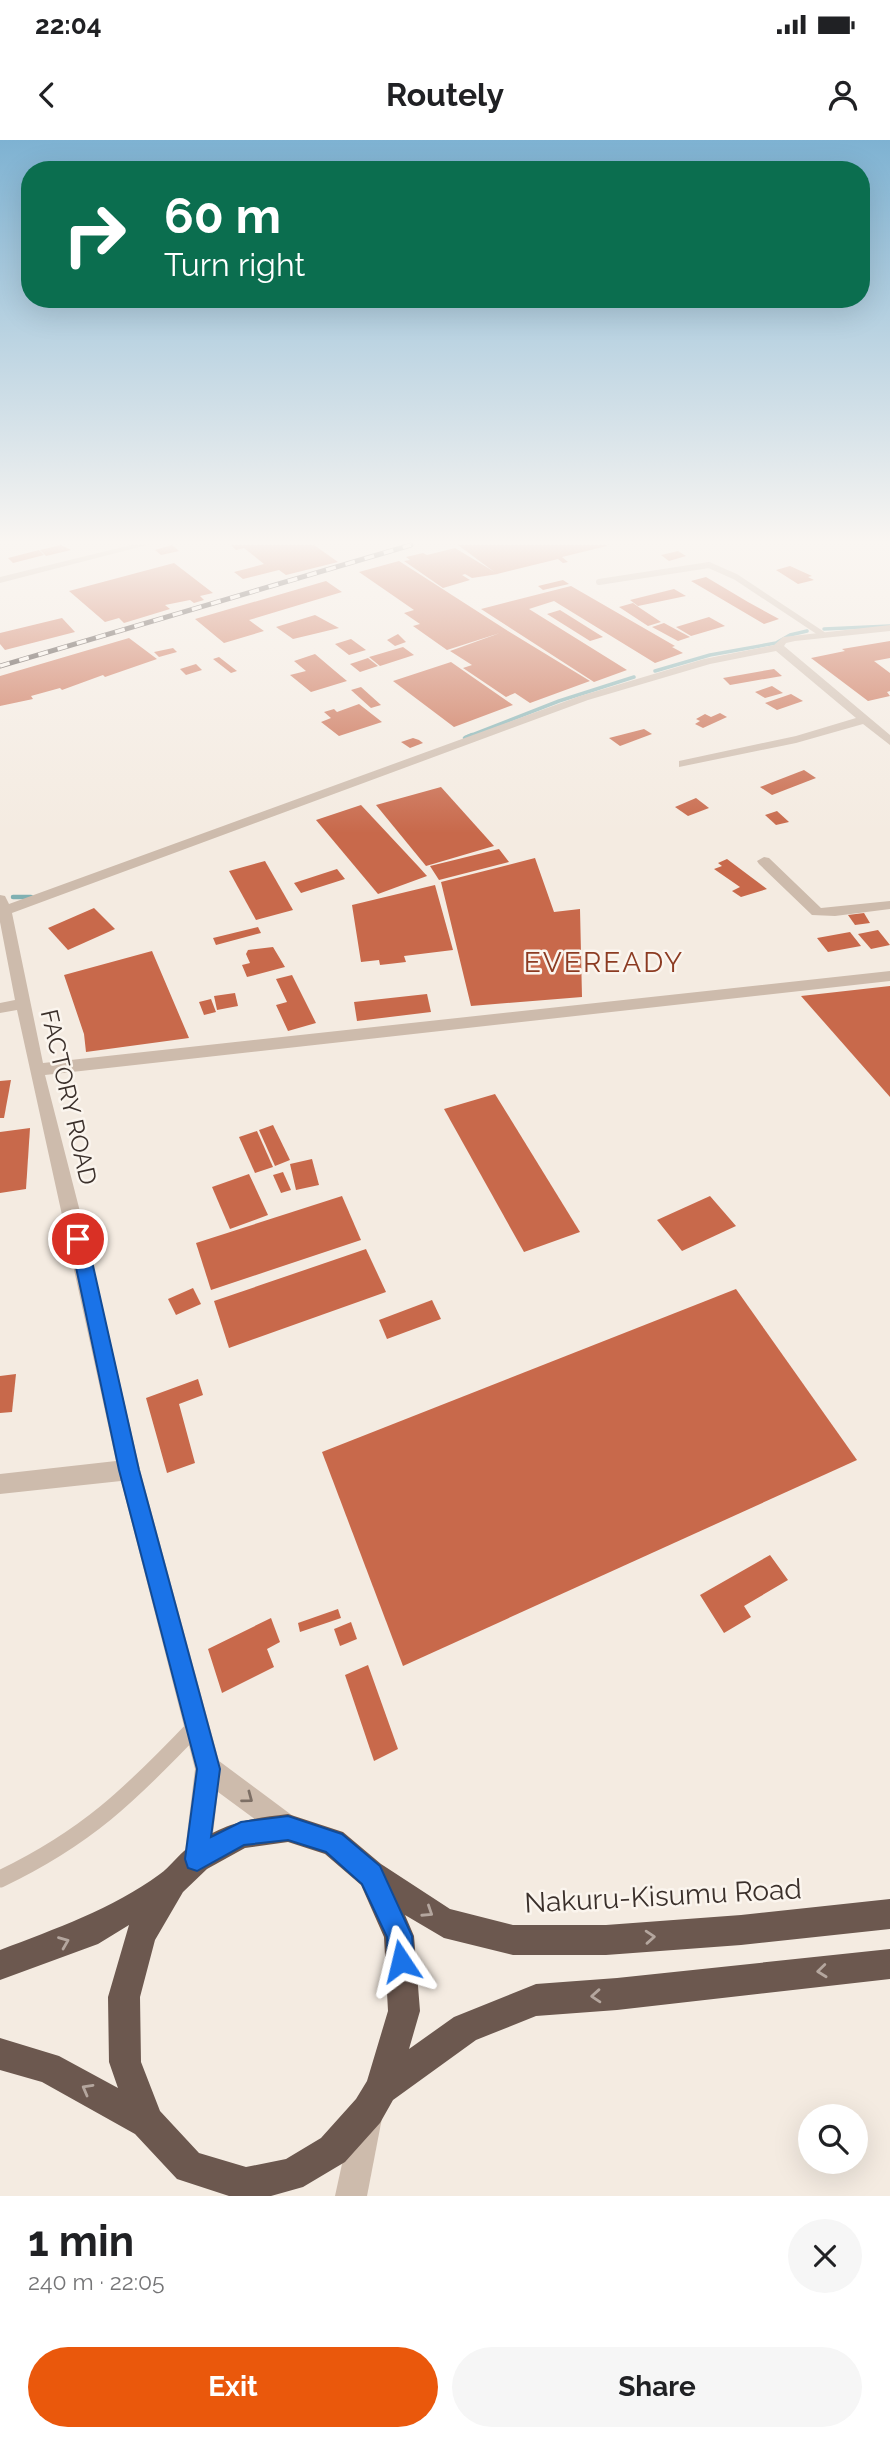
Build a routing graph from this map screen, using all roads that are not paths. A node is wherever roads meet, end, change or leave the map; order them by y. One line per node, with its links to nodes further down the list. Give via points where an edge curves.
1 (782, 641): 2 (street)
2 (778, 647): 3 (street); 7 (street, via 708,661 584,698)
3 (863, 720): 4 (street); 5 (street, via 788,743)
4 (890, 741)
5 (683, 764)
6 (764, 861): 8 (street, via 817,912)
7 (2, 905): 10 (street, FACTORY ROAD)
8 (890, 905)
9 (890, 976): 12 (street)
10 (22, 1004): 11 (street); 12 (street, FACTORY ROAD)
11 (0, 1008)
12 (36, 1070): 13 (street, FACTORY ROAD)
13 (129, 1470): 14 (street); 15 (street, FACTORY ROAD)
14 (0, 1484)
15 (198, 1724): 16 (street, FACTORY ROAD); 20 (lane, via 117,1806 71,1840)
16 (208, 1769): 17 (street, one-way to 17); 18 (street, FACTORY ROAD)
17 (288, 1828): 18 (highway, via 241,1834); 19 (highway, Nakuru-Kisumu Road, via 333,1842)
18 (197, 1859): 21 (highway)
19 (371, 1875): 22 (highway, Nakuru-Kisumu Road, one-way to 22, via 444,1923 513,1940 606,1940); 26 (highway, via 399,1936 404,2011)
20 (0, 1879)
21 (173, 1882): 24 (highway, one-way to 21, via 87,1933); 27 (highway, via 141,1934 124,1997 125,2062)
22 (890, 1914)
23 (890, 1964): 26 (highway, one-way to 26, via 536,2000 466,2028)
24 (0, 1965)
25 (0, 2054): 27 (highway, one-way to 25, via 48,2067)
26 (374, 2100): 28 (highway, via 333,2150 291,2175); 29 (street)
27 (147, 2122): 28 (highway, via 189,2167)
28 (250, 2190)
29 (351, 2196)

